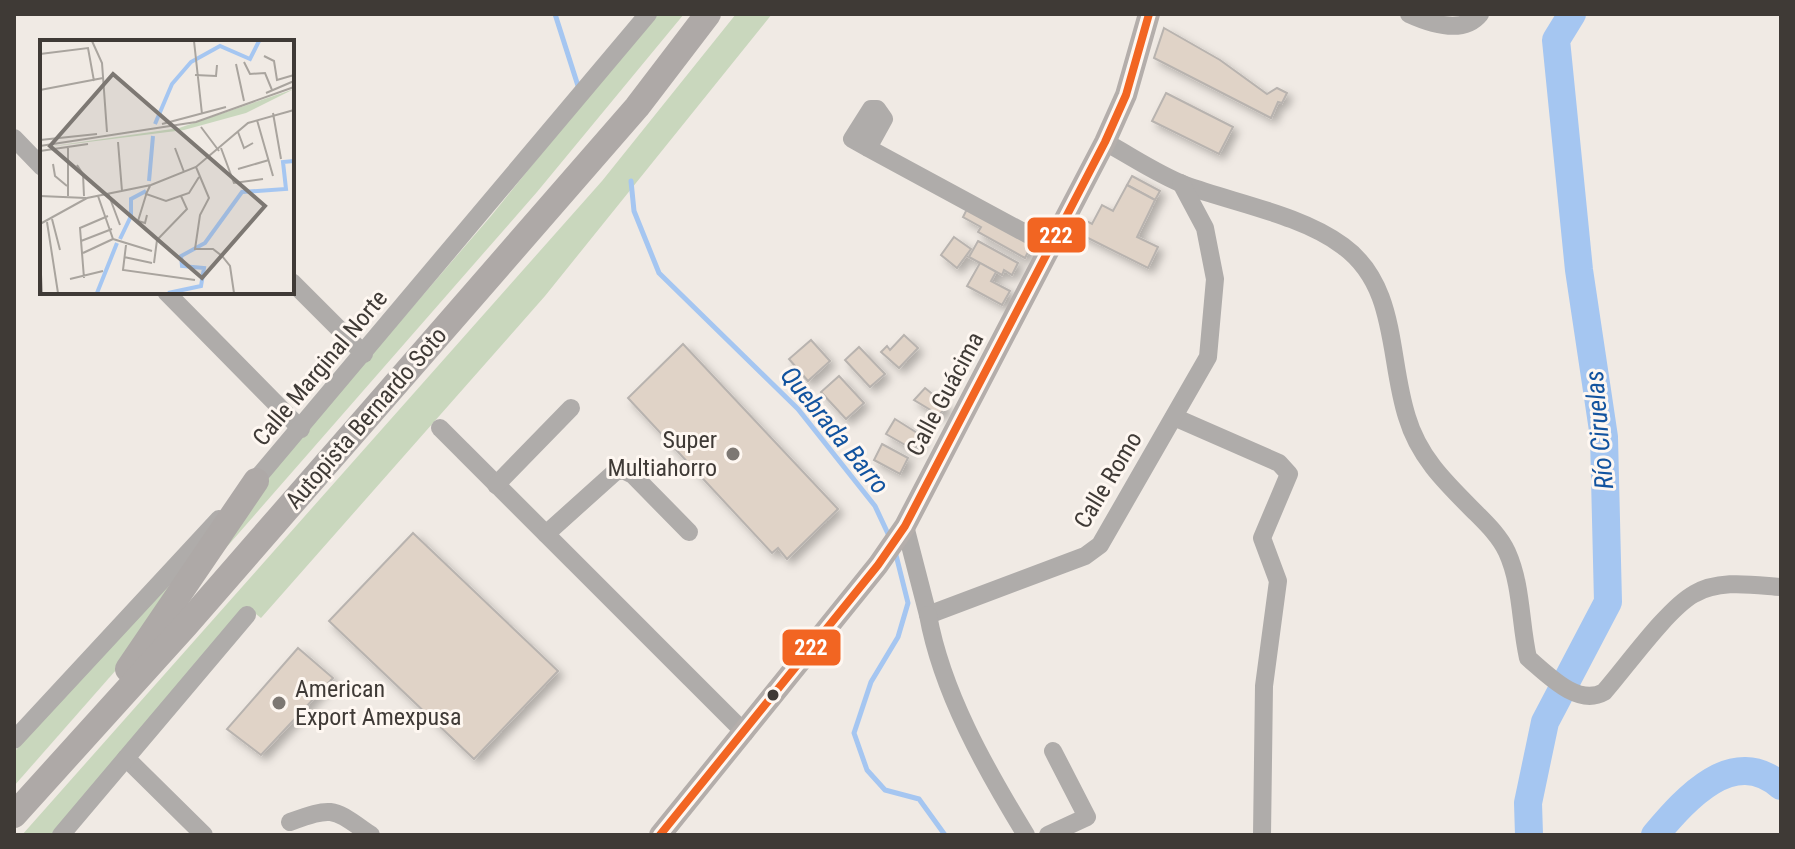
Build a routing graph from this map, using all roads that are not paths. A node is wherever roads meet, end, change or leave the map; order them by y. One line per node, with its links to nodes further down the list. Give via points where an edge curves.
1 (648, 14): 14 (street, Calle Marginal Norte)
2 (708, 14): 29 (highway, Autopista Bernardo Soto, via 637,107)
3 (1149, 14): 7 (main road, Calle Guácima, via 1126,95)
4 (1409, 14): 5 (street, via 1459,26)
5 (1480, 14)
6 (14, 138): 9 (street)
7 (1105, 142): 10 (street); 11 (main road, Calle Guácima)
8 (868, 148): 11 (street)
9 (40, 165)
10 (1181, 183): 16 (street, Calle Romo, via 1205,228 1215,279 1214,320 1208,357); 24 (street, via 1312,229 1343,246 1372,272 1384,301 1414,439 1427,463 1506,550 1528,658 1549,676 1582,697 1594,698 1695,593 1731,584)
11 (1051, 247): 21 (main road, Calle Guácima)
12 (294, 284): 14 (street)
13 (168, 294): 18 (street)
14 (364, 354): 18 (street, Calle Marginal Norte)
15 (571, 408): 20 (street)
16 (1174, 417): 26 (street, Calle Romo, via 1100,545 1085,556); 40 (street, via 1279,463 1289,474 1262,538 1278,581 1264,686)
17 (440, 428): 20 (street)
18 (301, 429): 19 (street, Calle Marginal Norte)
19 (256, 481): 28 (street, Calle Marginal Norte); 29 (highway)
20 (496, 485): 23 (street)
21 (902, 531): 26 (street); 27 (main road, Calle Guácima)
22 (689, 532): 23 (street, via 623,470)
23 (546, 534): 27 (street)
24 (1781, 587)
25 (247, 615): 31 (street)
26 (928, 615): 38 (street, via 936,657)
27 (745, 733): 35 (main road, Calle Guácima)
28 (14, 740)
29 (76, 745): 32 (highway, Autopista Bernardo Soto)
30 (1053, 751): 39 (street, via 1087,817)
31 (126, 758): 34 (street); 36 (street)
32 (14, 815)
33 (290, 822): 37 (street, via 335,810)
34 (196, 833)
35 (665, 834)
36 (61, 835)
37 (371, 835)
38 (1026, 835)
39 (1048, 835)
40 (1262, 835)

